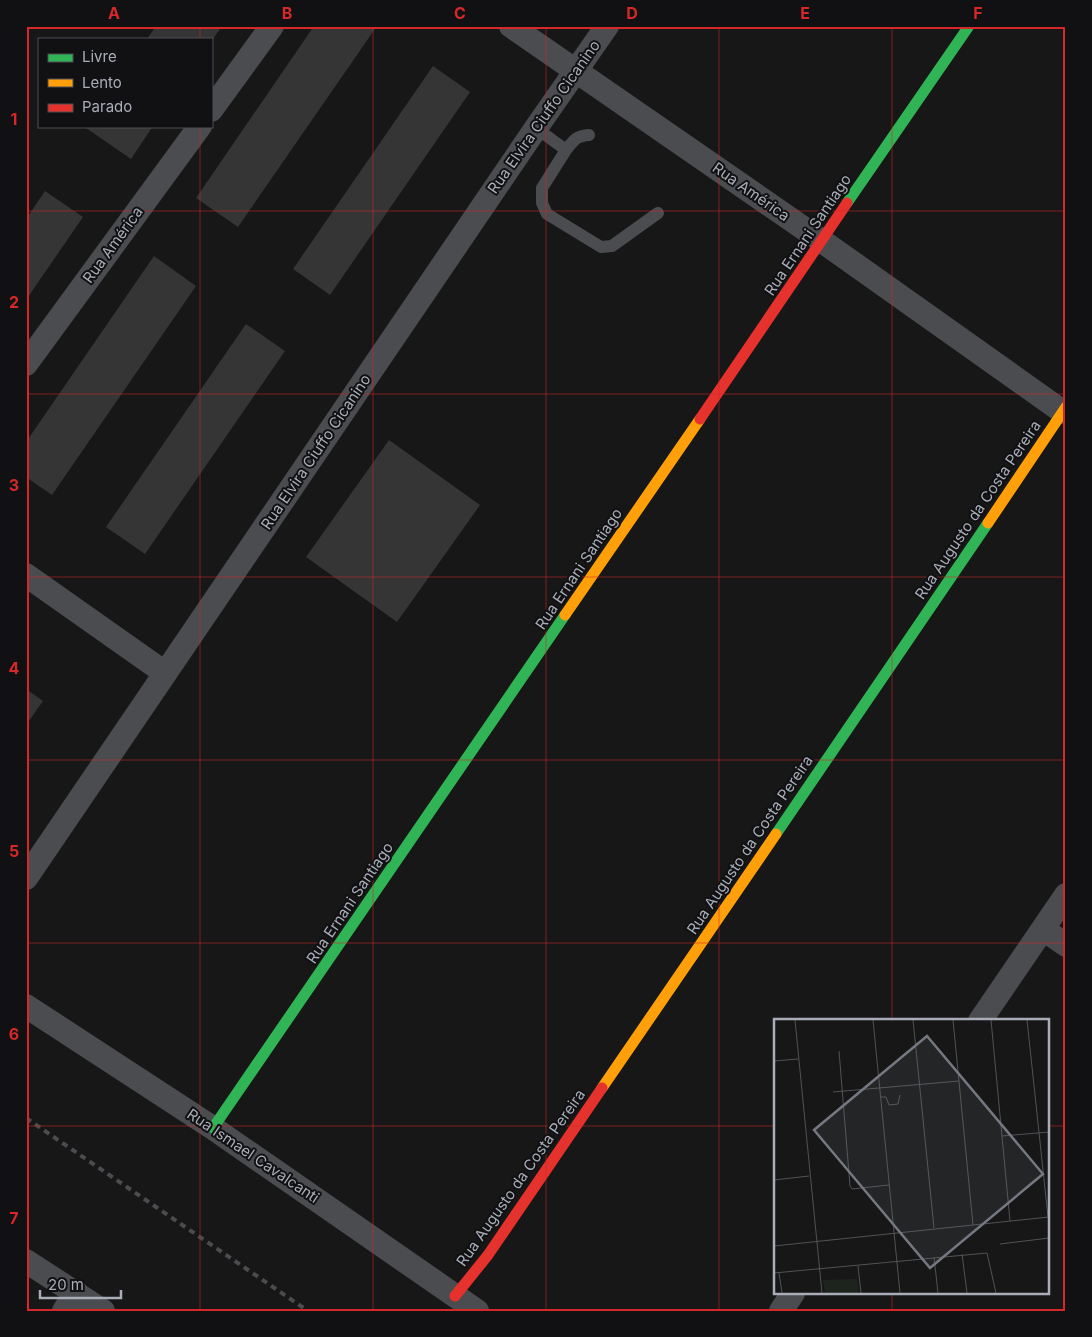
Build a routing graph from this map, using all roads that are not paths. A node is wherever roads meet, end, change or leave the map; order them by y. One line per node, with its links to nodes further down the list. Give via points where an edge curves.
1 (272, 26): 6 (street)
2 (511, 26): 5 (street, Rua América)
3 (607, 26): 5 (street, Rua Elvira Ciuffo Cicanino)
4 (969, 26): 12 (street, Rua Ernani Santiago)
5 (576, 71): 8 (street, Rua Elvira Ciuffo Cicanino); 12 (street, Rua América)
6 (212, 109)
7 (199, 128): 13 (street, Rua América)
8 (536, 128): 10 (lane); 16 (street, Rua Elvira Ciuffo Cicanino)
9 (589, 135): 10 (lane, via 576,138)
10 (566, 150): 11 (lane, via 542,188 542,203 547,214 601,247 612,246)
11 (658, 212)
12 (822, 241): 14 (street, Rua América); 23 (street, Rua Ernani Santiago)
13 (26, 364)
14 (1064, 409): 26 (street, Rua Augusto da Costa Pereira, via 494,1247)
15 (26, 574): 16 (street)
16 (166, 673): 17 (street, Rua Elvira Ciuffo Cicanino)
17 (26, 878)
18 (1066, 895): 19 (street)
19 (1042, 929): 20 (street); 22 (street)
20 (1066, 945)
21 (26, 1006): 23 (street, Rua Ismael Cavalcanti)
22 (981, 1019)
23 (213, 1128): 26 (street, Rua Ismael Cavalcanti)
24 (26, 1261): 27 (street)
25 (791, 1294): 30 (street)
26 (455, 1296): 29 (street, Rua Ismael Cavalcanti)
27 (70, 1301): 28 (street)
28 (103, 1311)
29 (477, 1311)
30 (780, 1311)

